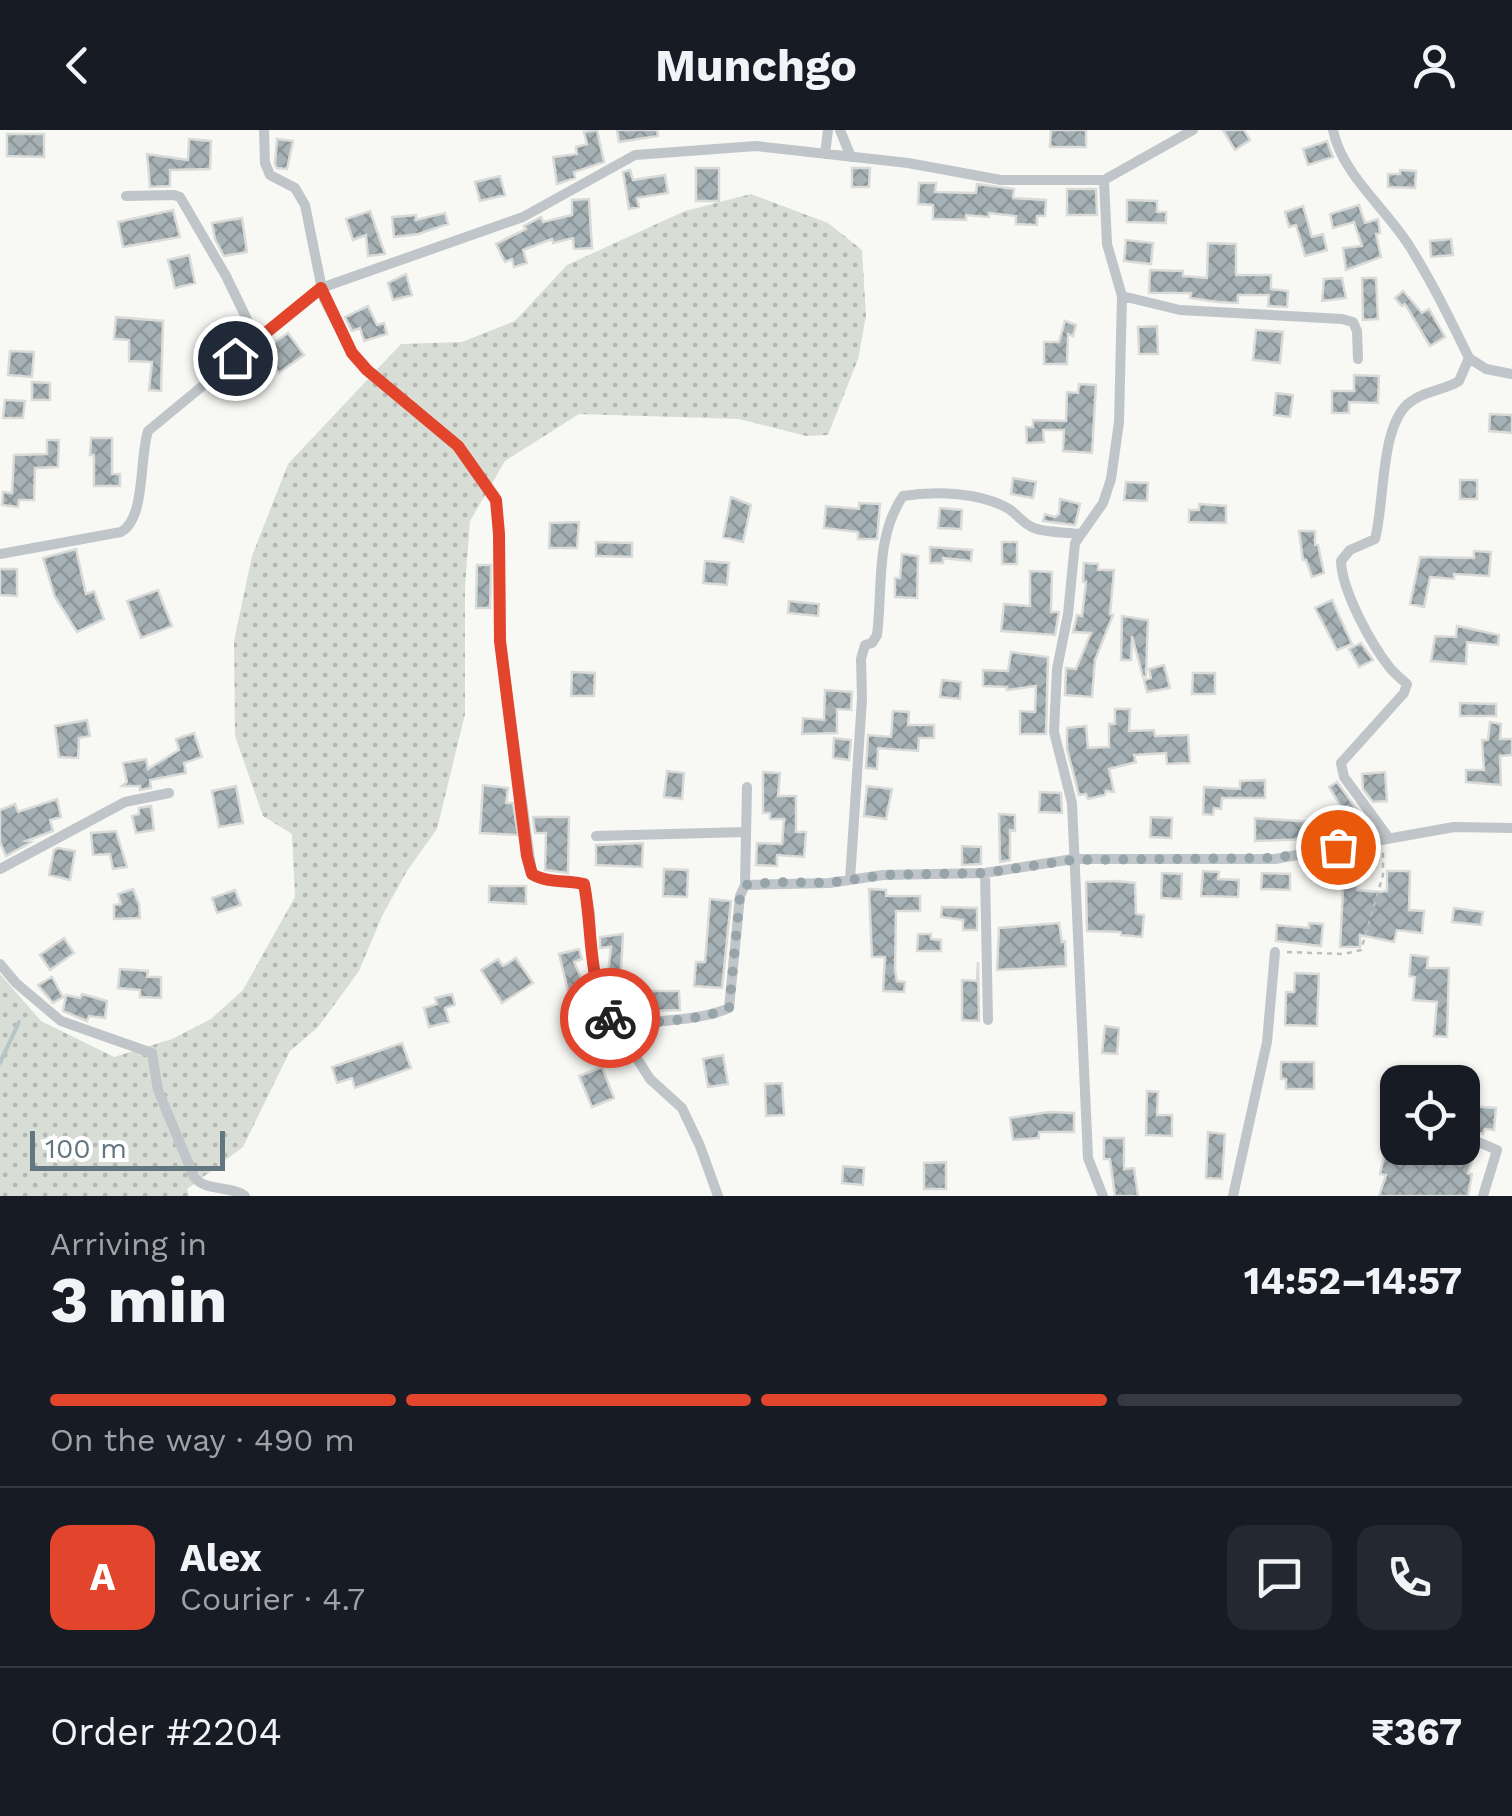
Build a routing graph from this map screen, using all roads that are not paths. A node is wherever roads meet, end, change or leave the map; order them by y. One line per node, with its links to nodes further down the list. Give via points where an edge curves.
1 (264, 130): 10 (street, via 270,175 294,188 304,205)
2 (828, 130): 6 (street)
3 (840, 130): 7 (street)
4 (1192, 130): 8 (street)
5 (1332, 130): 13 (street, via 1335,144 1410,246)
6 (826, 154): 7 (street); 10 (street, via 756,146 635,155 523,217)
7 (850, 156): 8 (street, via 1001,180)
8 (1104, 180): 11 (street, via 1107,244)
9 (126, 196): 12 (street, via 180,197)
10 (321, 288): 12 (street); 32 (street, via 352,353 458,446 496,500 500,641 527,856 540,880 584,884 592,962 602,1005)
11 (1122, 296): 14 (street, via 1180,310 1342,319 1353,322); 16 (street, via 1111,479 1092,523)
12 (257, 340): 17 (street, via 148,432 130,527)
13 (1469, 358): 15 (street); 23 (street, via 1459,381 1425,392 1393,422 1375,539 1340,561 1374,645 1407,684 1340,763)
14 (1358, 359)
15 (1512, 374)
16 (1080, 534): 24 (street, via 1057,669 1054,732 1072,802); 27 (street, via 1040,530 990,499 902,496 882,550 878,634 861,658)
17 (0, 554)
18 (746, 786): 21 (street)
19 (169, 793): 25 (street, via 125,802)
20 (1512, 828): 23 (street, via 1454,826)
21 (745, 832): 22 (street); 28 (street)
22 (596, 836)
23 (1385, 837): 24 (street, via 1275,858)
24 (1072, 860): 26 (street); 36 (street, via 1088,1158)
25 (0, 869)
26 (985, 873): 27 (street); 31 (street)
27 (850, 880): 28 (street)
28 (745, 885): 32 (street, via 729,1008)
29 (1275, 952): 37 (street, via 1267,1042)
30 (0, 964): 34 (street, via 61,1020 152,1052 158,1090 194,1176)
31 (988, 1020)
32 (615, 1026): 35 (street, via 650,1079 682,1108)
33 (1480, 1143): 38 (street, via 1497,1150)
34 (245, 1196)
35 (718, 1196)
36 (1104, 1196)
37 (1233, 1196)
38 (1483, 1196)

